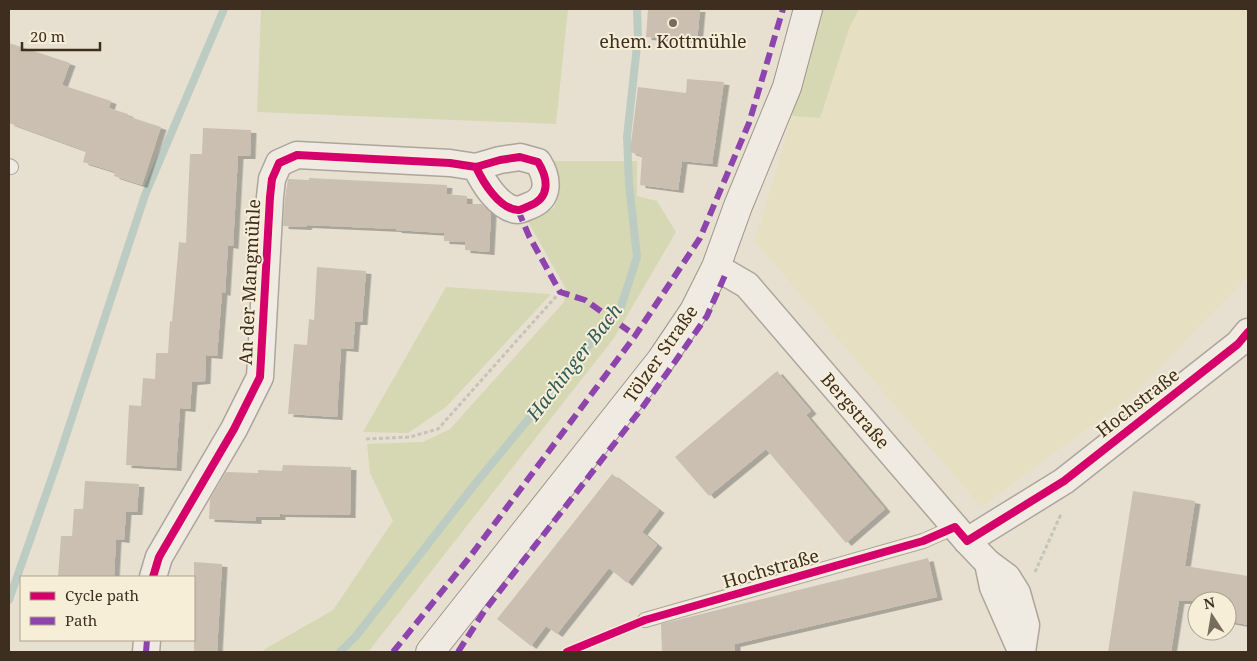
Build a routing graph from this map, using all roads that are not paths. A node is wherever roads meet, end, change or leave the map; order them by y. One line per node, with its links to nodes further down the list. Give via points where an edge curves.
1 (808, 9): 3 (main road, Tölzer Straße, via 787,87)
2 (476, 167): 6 (street, An der Mangmühle, via 297,155 279,163 272,179 270,197 260,377 234,429 159,557)
3 (716, 267): 5 (street, Bergstraße, via 747,285); 8 (main road, Tölzer Straße, via 694,312 661,360)
4 (1248, 332): 5 (street, Hochstraße, via 1238,344 1064,481)
5 (961, 534): 7 (lane, Hochstraße, via 923,541); 9 (street, Bergstraße, via 1007,578 1017,593 1026,624)
6 (153, 576)
7 (645, 620)
8 (430, 652)
9 (1022, 652)

